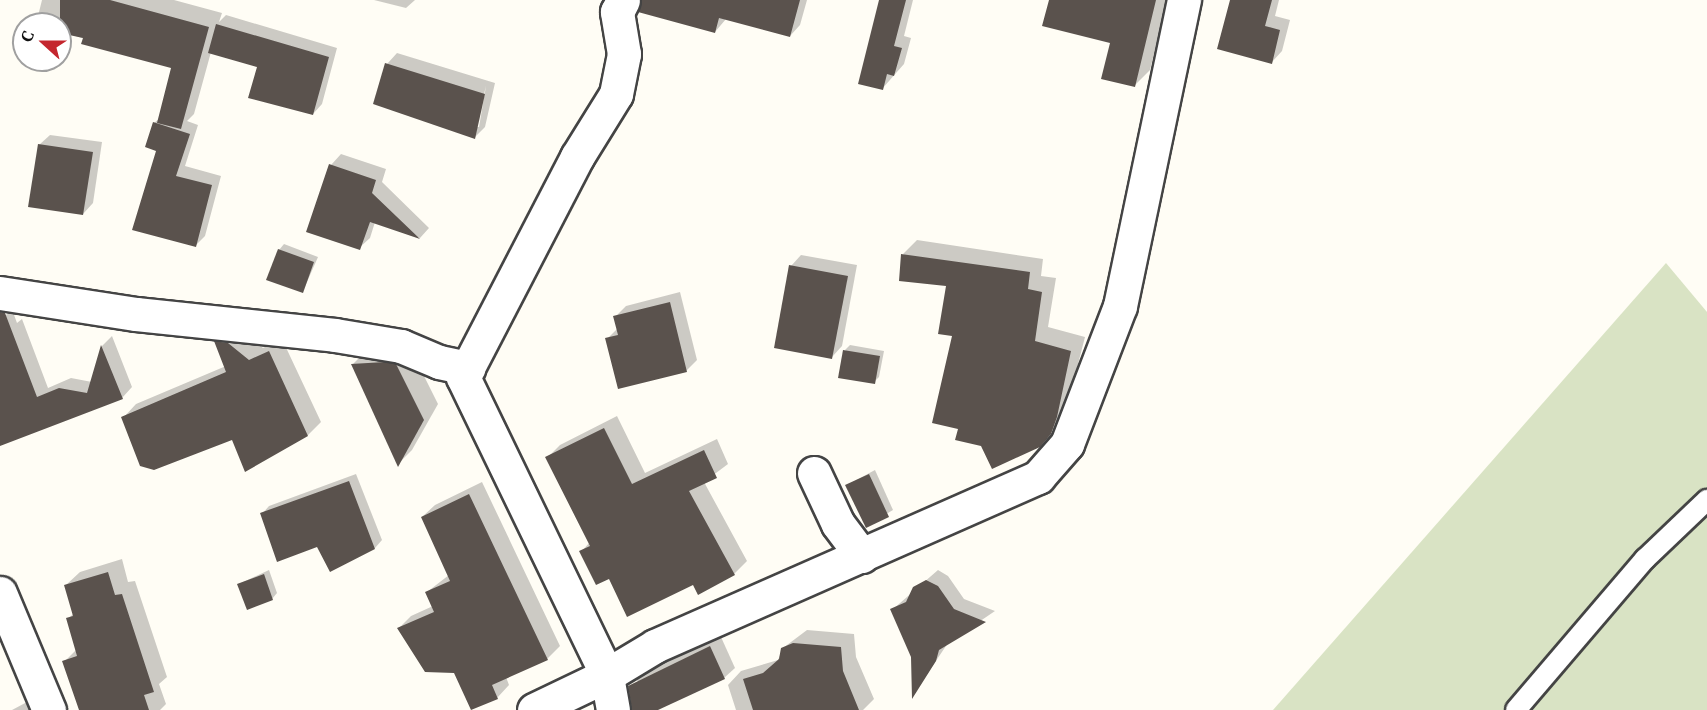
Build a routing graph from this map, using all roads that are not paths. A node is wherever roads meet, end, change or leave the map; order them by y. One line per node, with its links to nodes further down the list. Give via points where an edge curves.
1 (623, 0): 4 (street, via 617,12 624,54 616,94 577,158)
2 (1184, 0): 7 (street, via 1120,306 1067,444 1038,477)
3 (0, 293): 4 (street, via 136,314 335,334 402,346 439,362)
4 (468, 368): 9 (street, via 463,377)
5 (814, 473): 7 (street, via 838,524)
6 (1707, 500): 13 (lane, via 1645,559)
7 (862, 556): 9 (street, via 655,646)
8 (0, 593): 10 (street)
9 (607, 675): 11 (street); 12 (street)
10 (49, 710)
11 (534, 710)
12 (612, 710)
13 (1516, 710)

